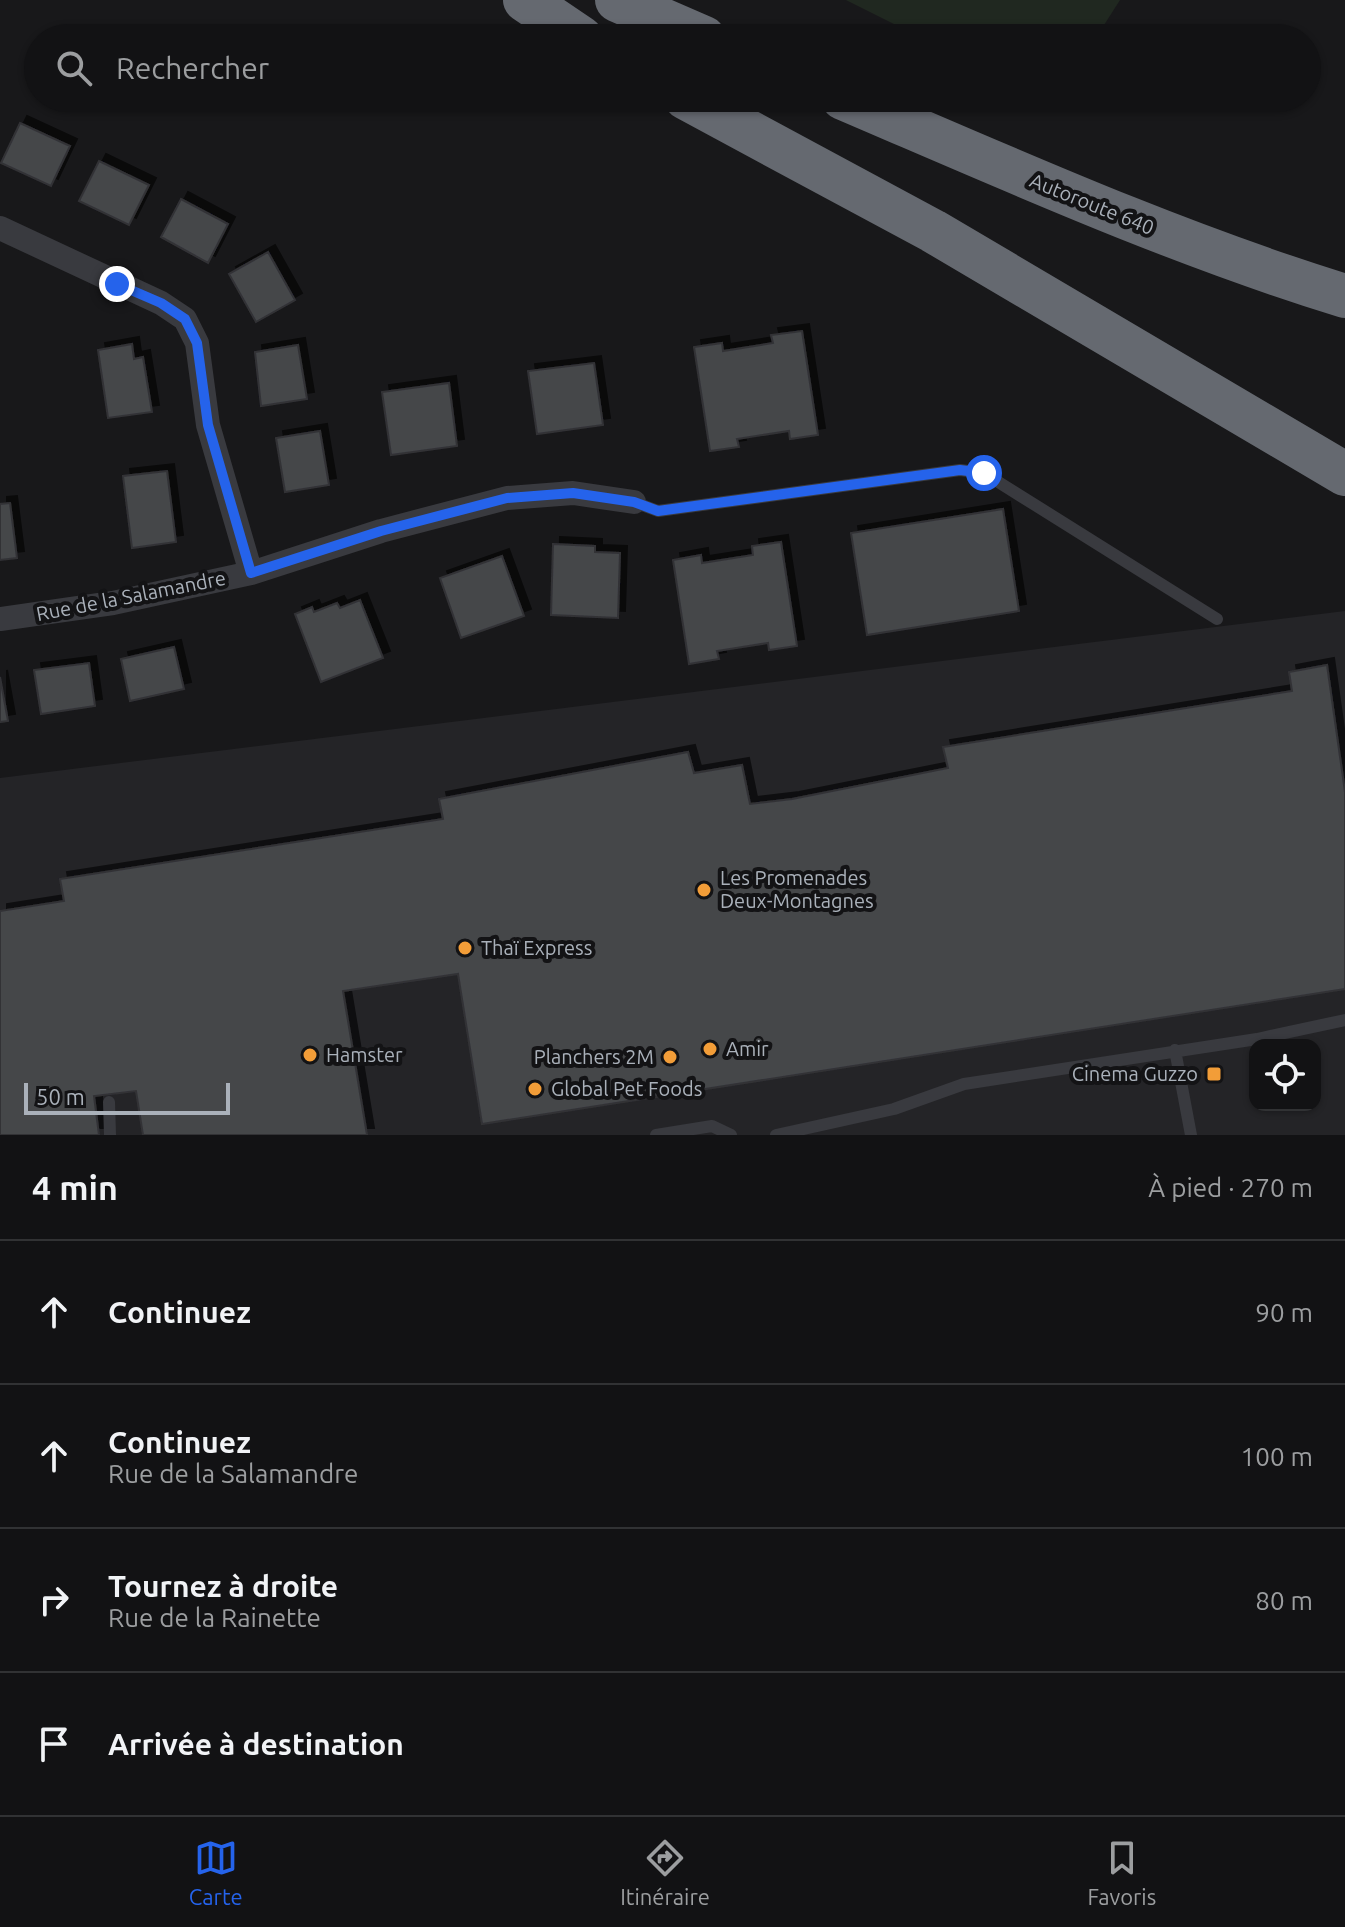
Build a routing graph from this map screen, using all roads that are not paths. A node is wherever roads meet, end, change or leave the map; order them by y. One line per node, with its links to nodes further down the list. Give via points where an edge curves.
1 (525, 0): 3 (highway)
2 (617, 0): 4 (highway)
3 (560, 24)
4 (672, 24)
5 (712, 112): 9 (highway, via 933,231)
6 (875, 112): 8 (highway, Autoroute 640, via 1154,230)
7 (0, 228): 11 (street, via 185,319 197,343 208,425)
8 (1345, 296)
9 (1345, 474)
10 (634, 502): 11 (street, Rue de la Salamandre, via 573,493 507,498); 13 (lane, via 658,511 960,470 984,473)
11 (251, 573): 12 (street, Rue de la Salamandre, via 113,603)
12 (0, 619)
13 (1217, 619)
14 (1345, 1020): 15 (lane)
15 (1175, 1050): 21 (lane, via 964,1084 894,1109); 22 (lane)
16 (109, 1102): 18 (lane)
17 (671, 1134): 19 (lane); 20 (lane, via 712,1126)
18 (110, 1135)
19 (656, 1135)
20 (731, 1135)
21 (776, 1135)
22 (1191, 1135)

